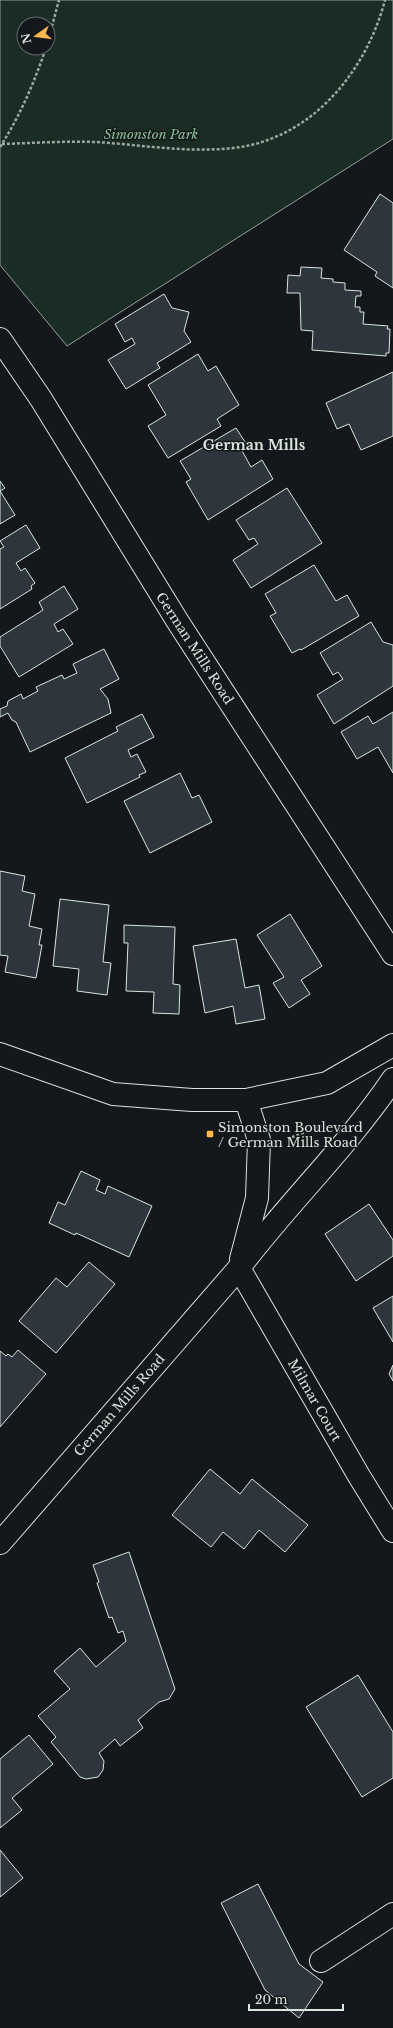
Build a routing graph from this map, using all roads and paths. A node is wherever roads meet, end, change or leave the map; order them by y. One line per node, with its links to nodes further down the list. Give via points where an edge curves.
1 (59, 0): 3 (path)
2 (385, 0): 5 (path, via 376,29 358,65 330,100 296,126 266,140 241,147 211,150 65,141)
3 (55, 16)
4 (43, 56): 5 (path, via 18,118)
5 (1, 146)
6 (0, 339): 7 (street, German Mills Road, via 41,398 178,622)
7 (393, 954)
8 (393, 1045): 11 (street, via 327,1083)
9 (0, 1054): 11 (street, via 113,1094 192,1100)
10 (393, 1079): 14 (street, German Mills Road, via 376,1105 261,1238)
11 (246, 1100): 14 (street, German Mills Road, via 259,1140 257,1198)
12 (325, 1125): 13 (path)
13 (282, 1140)
14 (239, 1268): 15 (street, Milmar Court); 16 (street, German Mills Road)
15 (393, 1531)
16 (0, 1543)
17 (393, 1914): 18 (street)
18 (321, 1961)

